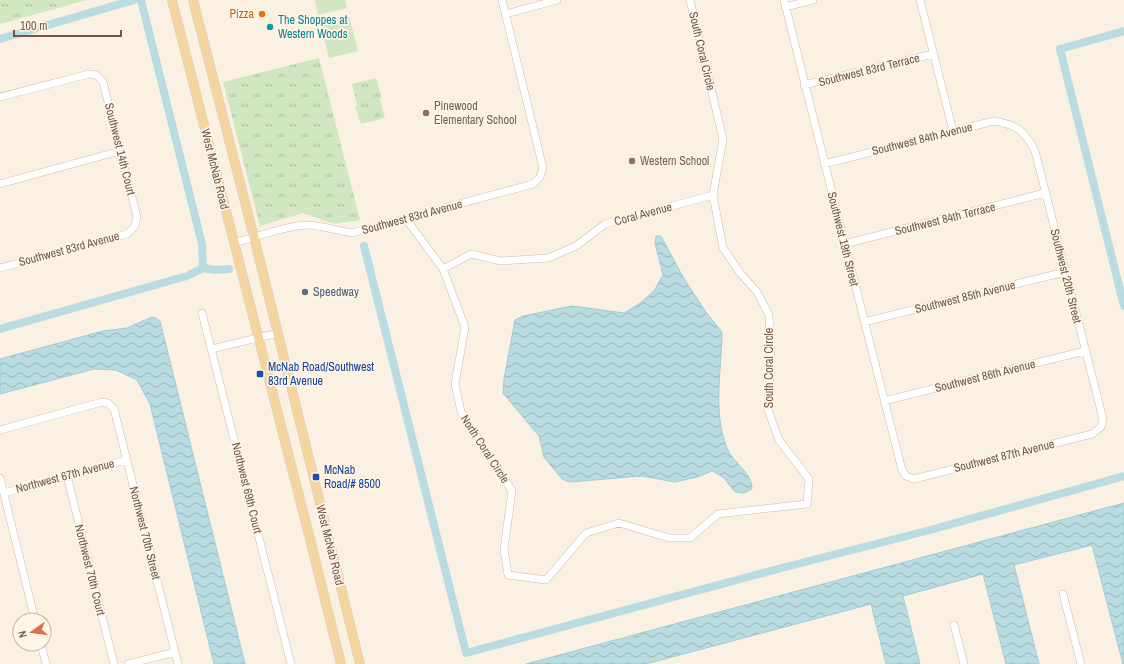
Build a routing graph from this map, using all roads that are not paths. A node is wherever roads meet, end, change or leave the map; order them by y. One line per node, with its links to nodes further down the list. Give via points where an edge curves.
1 (172, 0): 23 (main road, West McNab Road)
2 (193, 0): 22 (main road, West McNab Road)
3 (502, 0): 9 (street)
4 (557, 0): 9 (street)
5 (690, 0): 19 (street, South Coral Circle, via 723,139)
6 (813, 0): 8 (street)
7 (920, 0): 10 (street)
8 (785, 3): 11 (street, Southwest 19th Street)
9 (506, 14): 20 (street, Southwest 83rd Avenue, via 543,168 540,177 533,184)
10 (933, 54): 11 (street, Southwest 83rd Terrace); 14 (street)
11 (804, 85): 16 (street, Southwest 19th Street)
12 (0, 97): 15 (street, Southwest 14th Court, via 89,74 96,75 103,82)
13 (1019, 128): 14 (street, Southwest 84th Avenue, via 994,121); 18 (street, Southwest 20th Street, via 1035,150)
14 (953, 132): 16 (street, Southwest 84th Avenue)
15 (120, 151): 17 (street); 21 (street, Southwest 14th Court, via 137,217)
16 (824, 164): 24 (street, Southwest 19th Street)
17 (0, 184)
18 (1045, 193): 24 (street, Southwest 84th Terrace); 27 (street, Southwest 20th Street)
19 (713, 195): 26 (street, Coral Avenue, via 605,224 576,246 548,258 501,261 471,254); 42 (street, South Coral Circle, via 723,248 757,292 769,315 771,364 768,410 779,440 809,479 807,504 718,514 690,538 669,538 620,523 586,533 546,580)
20 (406, 219): 22 (street, Southwest 83rd Avenue, via 352,233 309,225); 26 (street, North Coral Circle)
21 (135, 226): 25 (street, Southwest 83rd Avenue, via 127,234)
22 (254, 237): 23 (street, Southwest 83rd Avenue); 30 (main road, West McNab Road)
23 (234, 243): 31 (main road, West McNab Road)
24 (844, 244): 29 (street, Southwest 19th Street)
25 (0, 268)
26 (443, 269): 42 (street, North Coral Circle, via 465,327 455,384 461,412 512,491 504,549)
27 (1065, 272): 29 (street, Southwest 85th Avenue); 33 (street, Southwest 20th Street)
28 (202, 313): 32 (street, Northwest 69th Court)
29 (864, 322): 34 (street, Southwest 19th Street)
30 (278, 333): 31 (street); 54 (main road, West McNab Road)
31 (259, 337): 32 (street); 53 (main road, West McNab Road)
32 (212, 349): 52 (street, Northwest 69th Court)
33 (1085, 351): 34 (street, Southwest 86th Avenue); 35 (street, Southwest 20th Street, via 1103,419)
34 (884, 401): 39 (street, Southwest 19th Street, via 902,470)
35 (1101, 427): 39 (street, Southwest 87th Avenue, via 1092,434 914,479)
36 (0, 430): 37 (street, Northwest 70th Street, via 102,402 108,403 114,409)
37 (126, 460): 38 (street, Northwest 67th Avenue); 47 (street, Northwest 70th Street)
38 (66, 476): 41 (street, Northwest 67th Avenue); 49 (street, Northwest 70th Court)
39 (906, 476)
40 (0, 478): 41 (street)
41 (4, 492): 44 (street)
42 (508, 575)
43 (1063, 594): 56 (street)
44 (33, 612)
45 (954, 625): 55 (street)
46 (43, 652): 48 (street)
47 (175, 652): 50 (street); 51 (street, Northwest 70th Street)
48 (46, 664)
49 (114, 664)
50 (128, 664)
51 (178, 664)
52 (291, 664)
53 (341, 664)
54 (360, 664)
55 (964, 664)
56 (1081, 664)

